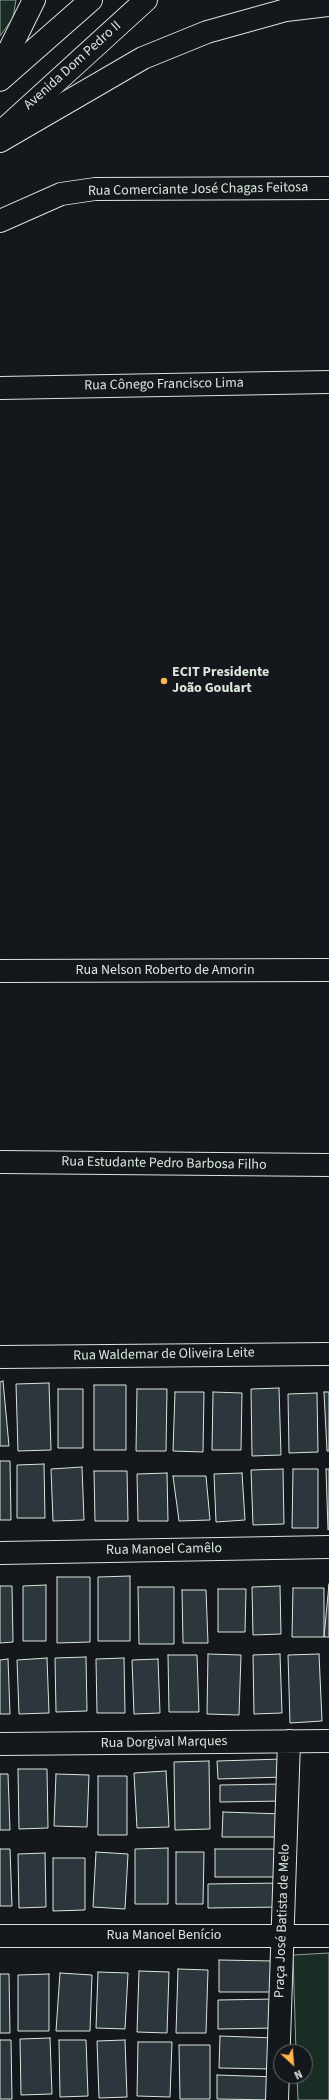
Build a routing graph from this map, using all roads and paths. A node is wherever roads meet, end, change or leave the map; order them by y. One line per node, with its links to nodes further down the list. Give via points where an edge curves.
1 (34, 0): 5 (main road)
2 (91, 0): 6 (main road)
3 (146, 0): 7 (main road, Avenida Dom Pedro II)
4 (329, 5): 8 (main road, via 286,10 207,32 143,58)
5 (0, 69)
6 (0, 80)
7 (0, 133)
8 (0, 141)
9 (329, 188): 10 (main road, Rua Comerciante José Chagas Feitosa, via 95,189 61,194)
10 (0, 221)
11 (329, 382): 12 (main road, Rua Cônego Francisco Lima)
12 (0, 388)
13 (329, 970): 14 (main road, Rua Nelson Roberto de Amorin)
14 (0, 971)
15 (0, 1162): 16 (main road, Rua Estudante Pedro Barbosa Filho)
16 (329, 1165)
17 (329, 1354): 18 (main road, Rua Waldemar de Oliveira Leite)
18 (0, 1356)
19 (329, 1547): 20 (main road, Rua Manoel Camêlo)
20 (0, 1553)
21 (289, 1741): 22 (main road, Rua Dorgival Marques); 23 (main road, Rua Dorgival Marques); 25 (main road, Praça José Batista de Melo)
22 (329, 1741)
23 (0, 1744)
24 (0, 1936): 25 (main road, Rua Manoel Benício)
25 (283, 1936): 26 (main road, Rua Manoel Benício); 27 (main road, Praça José Batista de Melo)
26 (329, 1936)
27 (277, 2100)

